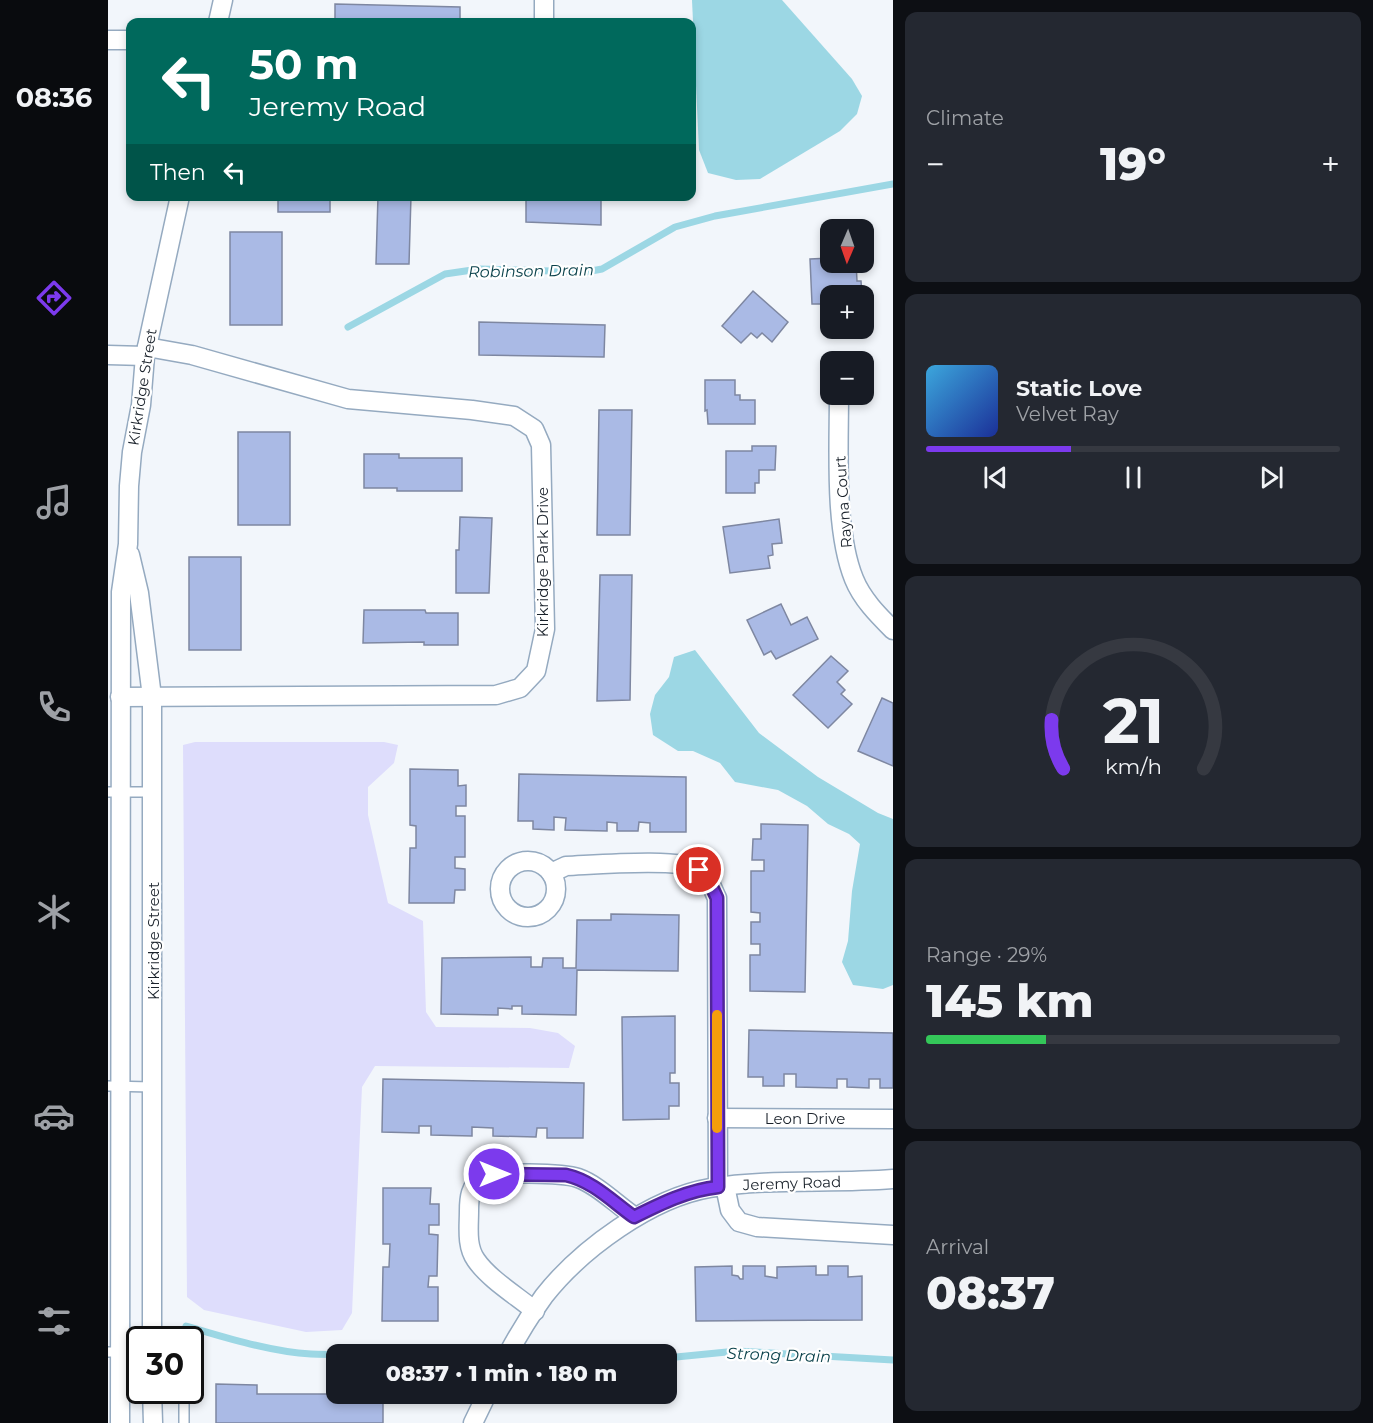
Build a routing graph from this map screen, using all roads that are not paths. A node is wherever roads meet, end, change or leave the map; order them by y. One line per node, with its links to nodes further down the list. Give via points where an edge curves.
1 (223, 0): 3 (street)
2 (544, 0): 4 (street)
3 (219, 18)
4 (544, 18)
5 (108, 40): 6 (street)
6 (126, 40)
7 (179, 201): 8 (street, Kirkridge Street)
8 (146, 352): 9 (street, Kirkridge Park Drive); 11 (street, Kirkridge Street, via 132,452); 14 (street, Kirkridge Park Drive, via 192,355 348,399 514,416 534,429 541,445 545,629 536,671 520,688 496,696)
9 (108, 355)
10 (839, 405): 12 (street, Rayna Court, via 844,546 858,588)
11 (128, 544): 13 (street, Kirkridge Street, via 121,592); 14 (street, Kirkridge Street, via 139,593)
12 (893, 630)
13 (120, 697): 14 (street, Kirkridge Park Drive); 16 (street, Kirkridge Street)
14 (152, 697): 15 (street, Kirkridge Street)
15 (153, 792): 16 (lane); 19 (street, Kirkridge Street)
16 (115, 793): 18 (street, Kirkridge Street)
17 (551, 873): 20 (street, via 566,866 680,863 699,870 709,881 717,898)
18 (114, 1086): 19 (lane); 29 (street, Kirkridge Street)
19 (152, 1087): 27 (street, Kirkridge Street)
20 (717, 1118): 21 (street, Leon Drive); 23 (street)
21 (893, 1119)
22 (893, 1179): 23 (street, Jeremy Road)
23 (721, 1187): 24 (street, Jeremy Road, via 664,1202); 25 (street, via 739,1222 757,1227)
24 (634, 1217): 26 (street, Jeremy Road, via 566,1273); 26 (street, via 588,1183 566,1175 494,1174 480,1179 469,1196 472,1253 485,1272)
25 (893, 1235)
26 (535, 1311): 28 (street, Jeremy Road)
27 (152, 1326)
28 (514, 1344)
29 (114, 1352): 33 (street, Kirkridge Street)
30 (152, 1404): 34 (street)
31 (184, 1404): 35 (lane)
32 (482, 1404): 36 (street)
33 (120, 1423)
34 (153, 1423)
35 (184, 1423)
36 (473, 1423)

